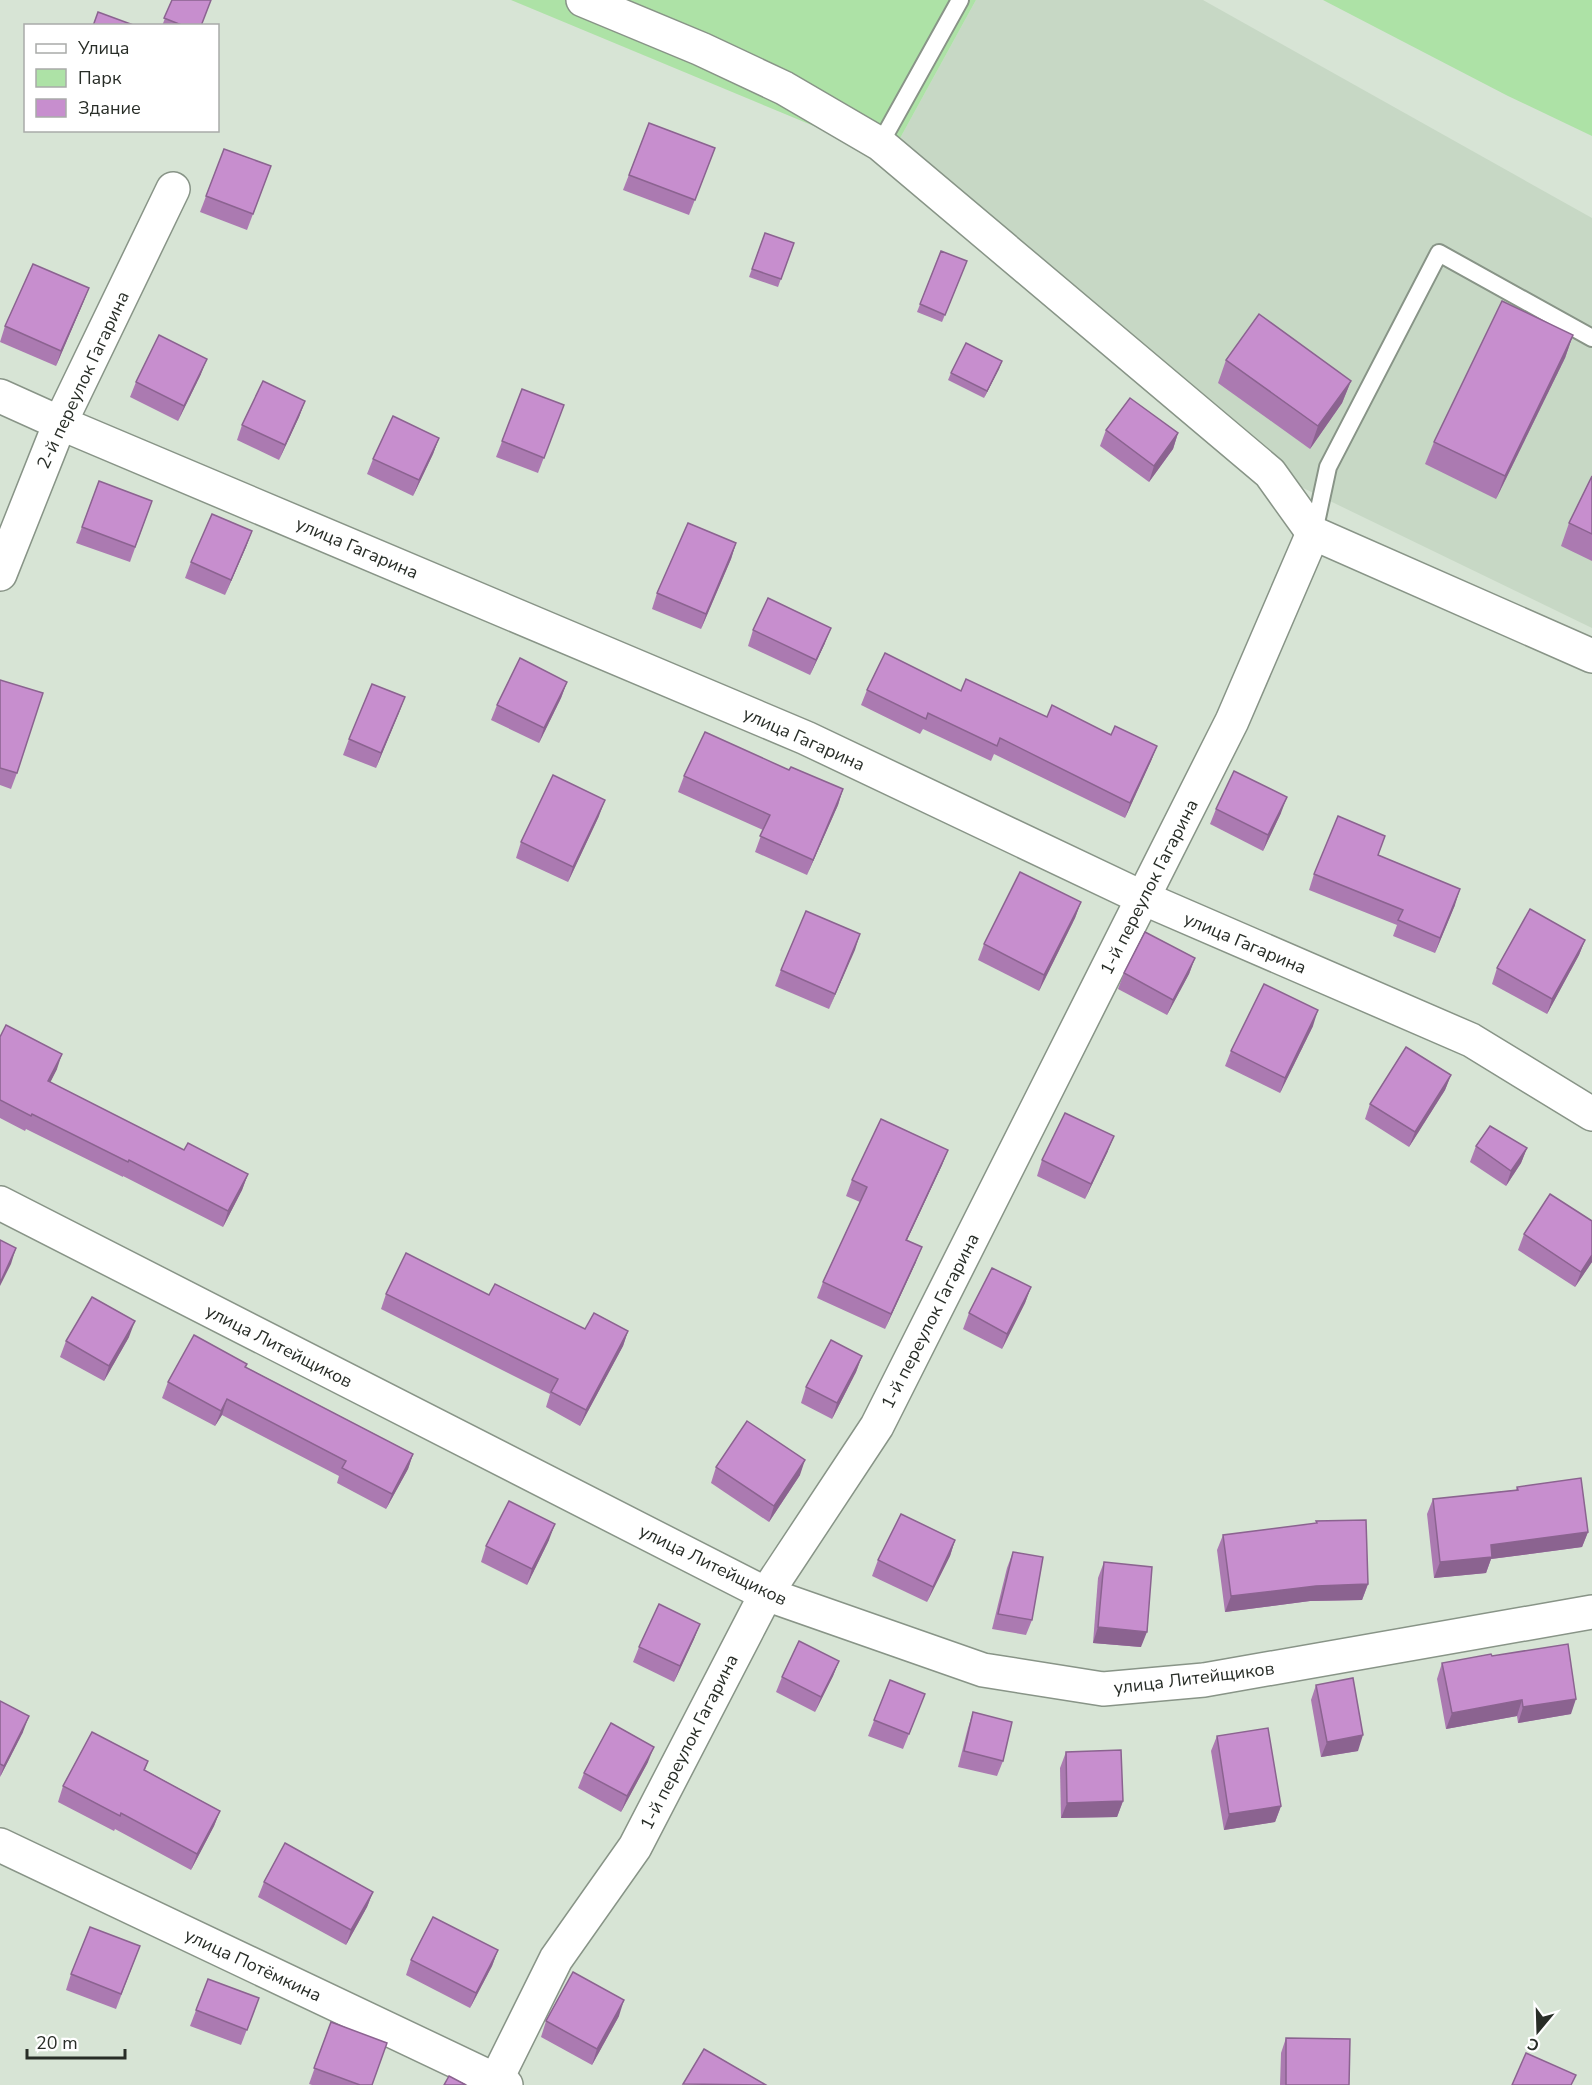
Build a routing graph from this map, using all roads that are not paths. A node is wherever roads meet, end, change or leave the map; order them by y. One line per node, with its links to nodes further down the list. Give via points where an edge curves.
1 (583, 0): 3 (street, via 784,88)
2 (960, 0): 3 (lane)
3 (880, 144): 8 (street, via 1270,473)
4 (173, 189): 7 (street, 2-й переулок Гагарина)
5 (1592, 338): 8 (lane, via 1439,253 1328,467)
6 (0, 396): 7 (street, улица Гагарина)
7 (60, 423): 9 (street, 2-й переулок Гагарина); 11 (street, улица Гагарина, via 806,738)
8 (1314, 533): 10 (street); 11 (street, 1-й переулок Гагарина, via 1232,721)
9 (0, 574)
10 (1592, 656)
11 (1143, 898): 12 (street, улица Гагарина, via 1471,1040); 14 (street, 1-й переулок Гагарина, via 877,1426)
12 (1592, 1114)
13 (0, 1203): 14 (street, улица Литейщиков)
14 (766, 1593): 15 (street, улица Литейщиков, via 983,1670 1103,1689 1204,1680); 17 (street, 1-й переулок Гагарина, via 635,1846 556,1959)
15 (1592, 1612)
16 (0, 1845): 17 (street, улица Потёмкина)
17 (501, 2083)

